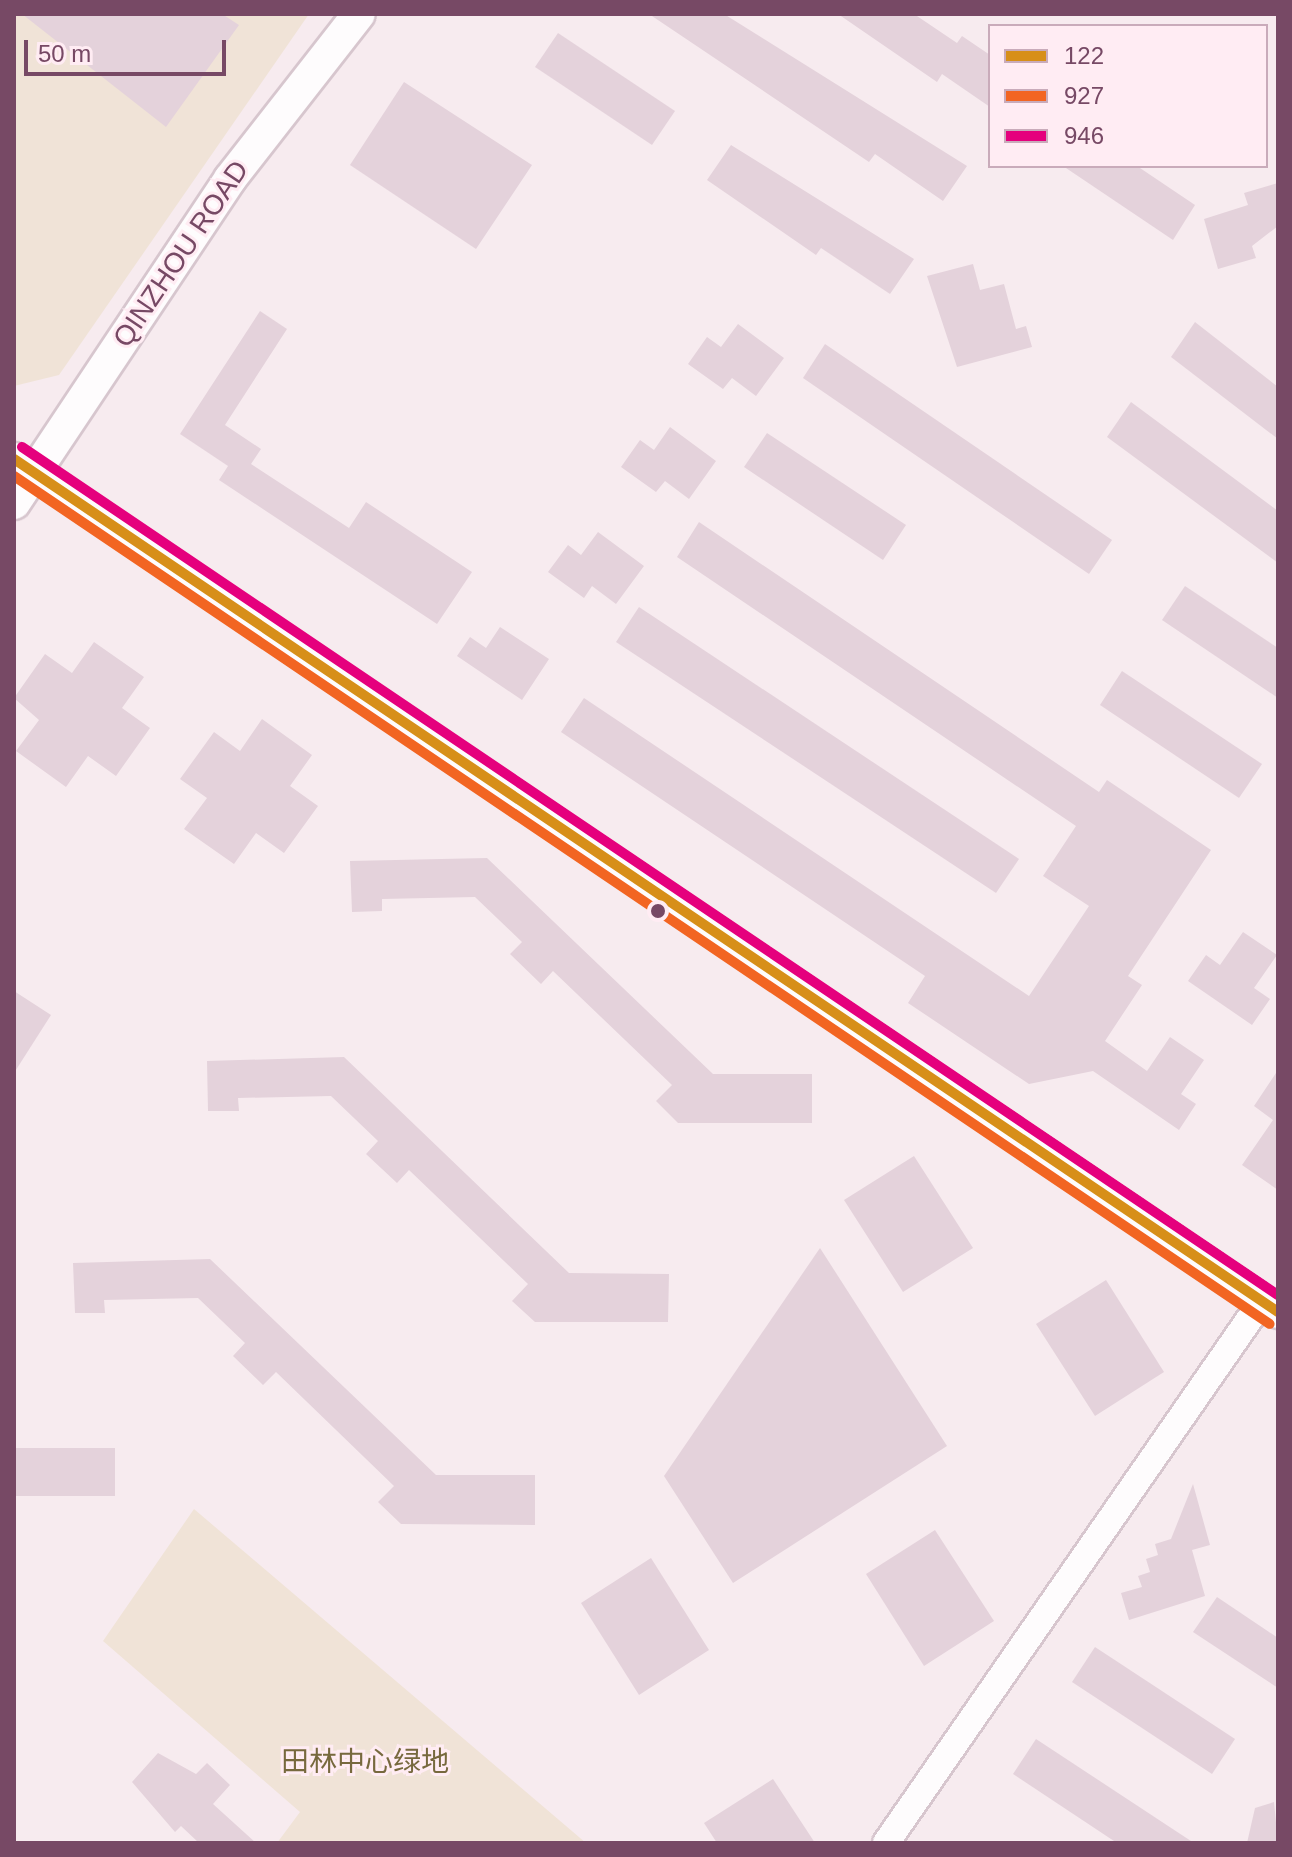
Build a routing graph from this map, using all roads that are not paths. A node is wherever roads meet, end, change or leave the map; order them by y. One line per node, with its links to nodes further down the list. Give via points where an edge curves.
1 (359, 14): 2 (street, QINZHOU ROAD, via 230,179)
2 (24, 466): 3 (street, QINZHOU ROAD); 4 (street)
3 (14, 503)
4 (1270, 1306): 5 (street)
5 (886, 1843)

